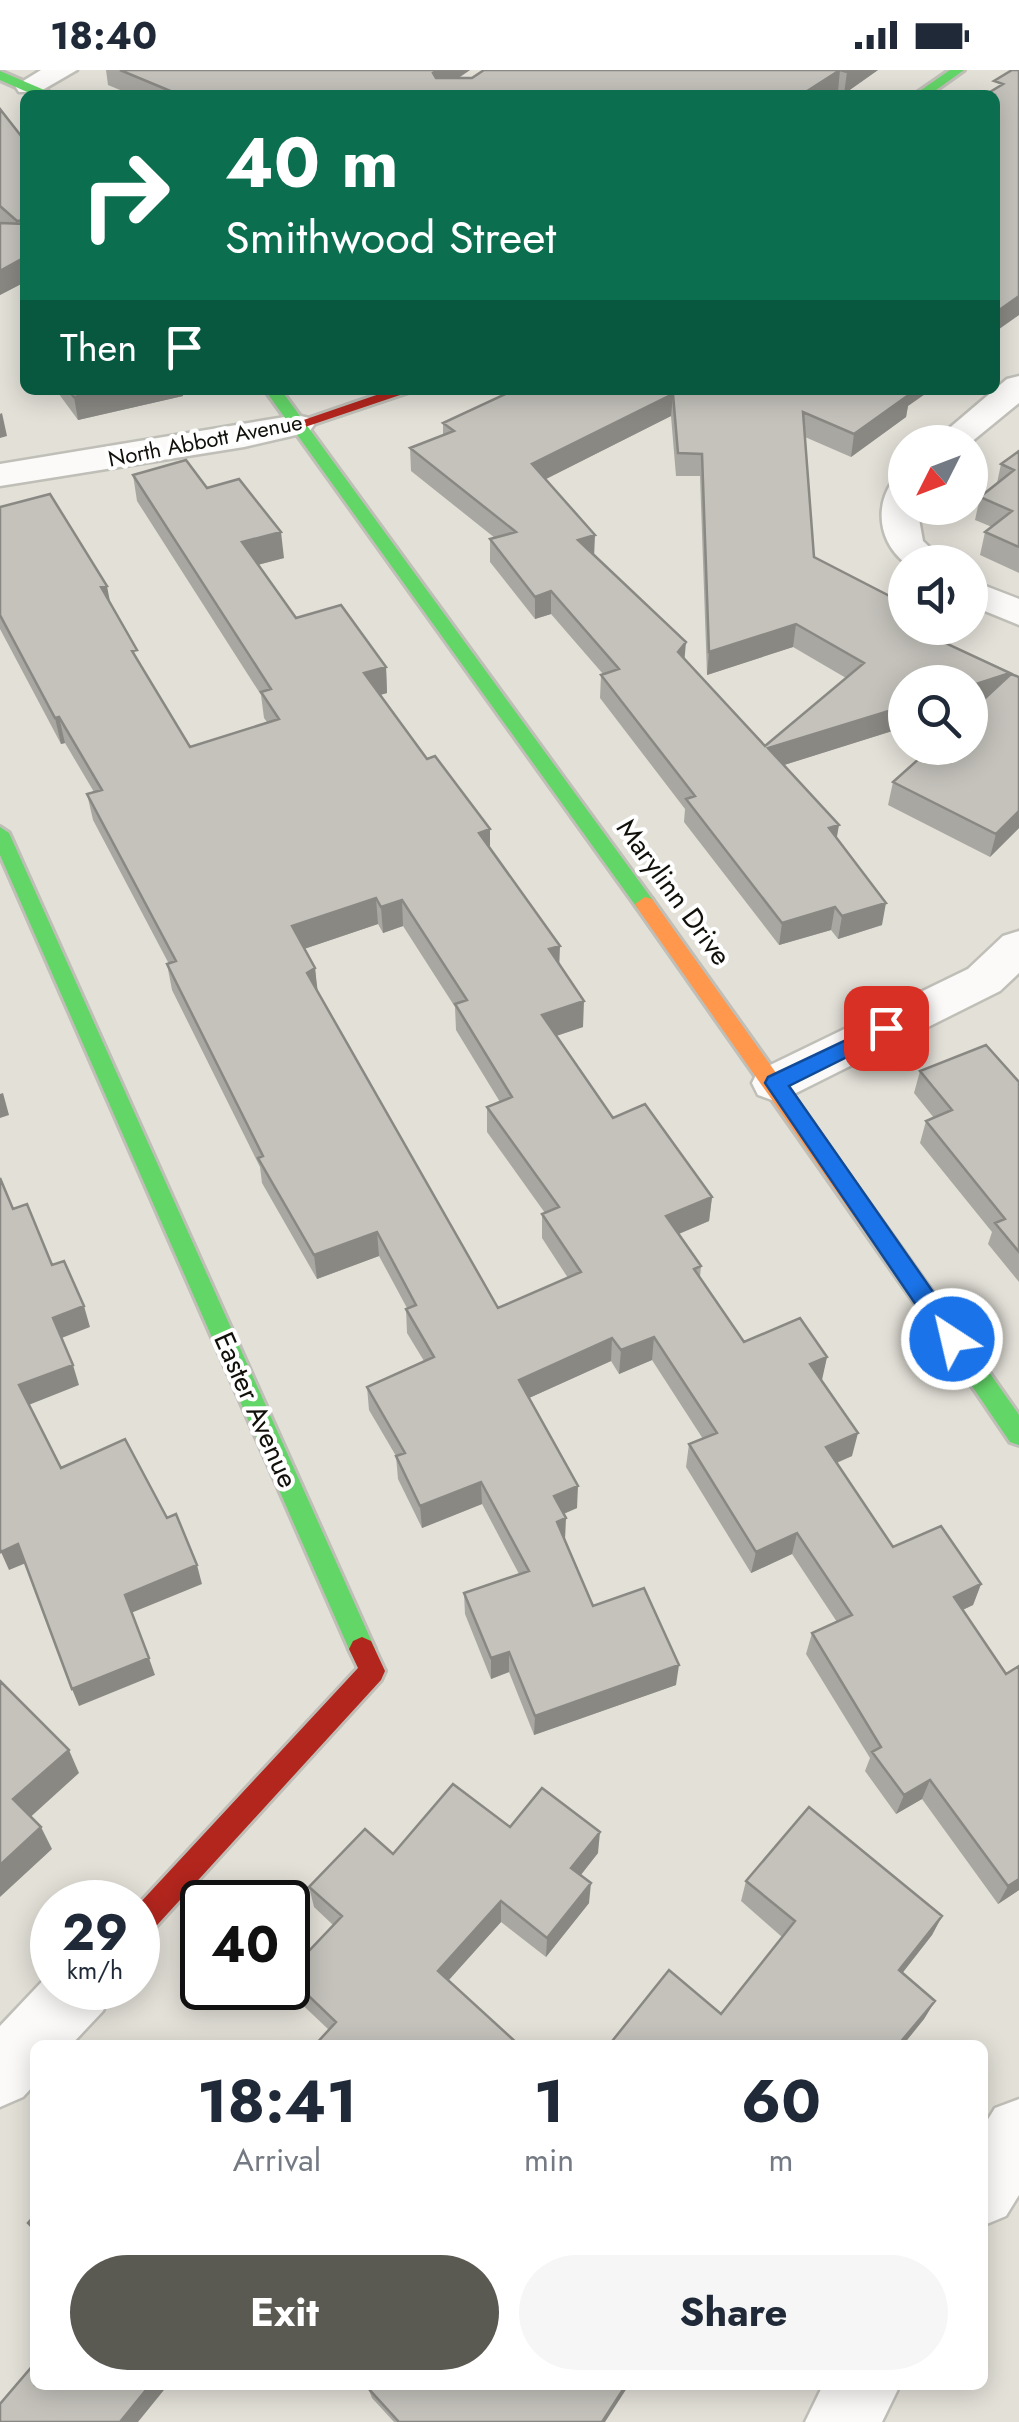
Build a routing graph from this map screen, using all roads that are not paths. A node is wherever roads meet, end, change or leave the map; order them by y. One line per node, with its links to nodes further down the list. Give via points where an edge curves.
1 (64, 70): 4 (street)
2 (958, 70): 5 (street)
3 (0, 75): 4 (street)
4 (37, 90)
5 (928, 90)
6 (1019, 386): 10 (street)
7 (276, 395): 9 (street, Marylinn Drive)
8 (391, 395): 9 (street, North Abbott Avenue)
9 (297, 425): 11 (street, North Abbott Avenue); 16 (street, Marylinn Drive)
10 (971, 425)
11 (0, 475)
12 (988, 600): 13 (street)
13 (1019, 613)
14 (0, 832): 18 (street, Easter Avenue, via 372,1670)
15 (1019, 946): 16 (street, via 984,980)
16 (775, 1083): 17 (street, Marylinn Drive)
17 (1019, 1434)
18 (160, 1901)
19 (60, 2010): 20 (street)
20 (32, 2040)
21 (30, 2042): 22 (street)
22 (0, 2074)
23 (1019, 2132): 24 (street)
24 (988, 2182)
25 (861, 2390): 26 (street)
26 (841, 2422)

